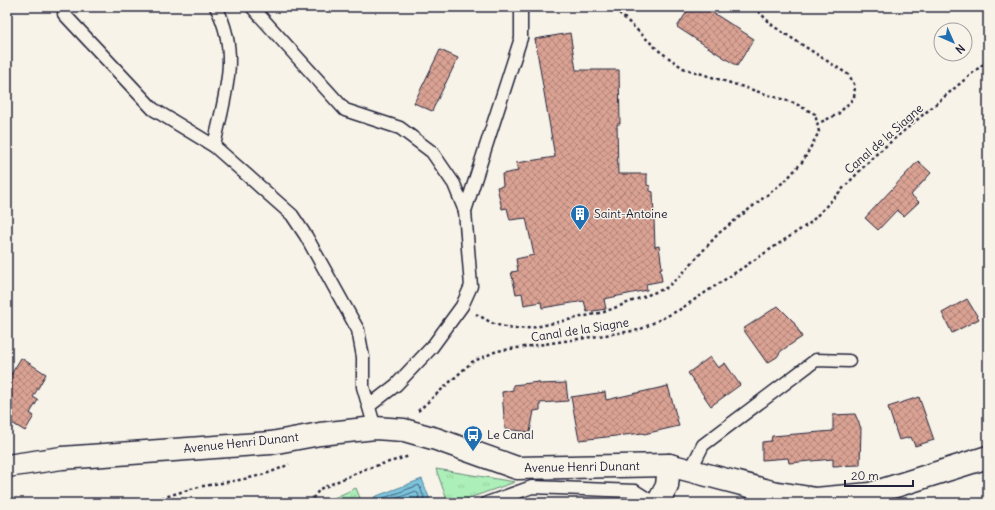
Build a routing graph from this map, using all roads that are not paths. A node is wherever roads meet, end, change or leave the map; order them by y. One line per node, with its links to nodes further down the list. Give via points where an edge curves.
1 (216, 7): 5 (lane, via 224,22 231,55)
2 (252, 7): 6 (lane, via 345,110 400,128 432,152 454,184)
3 (521, 7): 6 (lane, via 521,38)
4 (64, 14): 5 (lane, via 153,109)
5 (214, 146): 8 (lane, via 292,215 306,236 358,330 363,357 364,387)
6 (466, 211): 8 (lane, via 471,286 462,306 432,347 407,374)
7 (849, 361): 13 (lane, via 816,360 703,445)
8 (369, 406): 9 (lane)
9 (375, 428): 11 (street, Avenue Henri Dunant, via 404,430 436,439 517,468); 12 (street, Avenue Henri Dunant, via 271,443 62,458)
10 (988, 457): 13 (street, Avenue Henri Dunant, via 870,494 816,499 772,492)
11 (669, 465): 13 (street, Avenue Henri Dunant); 16 (street, via 667,486)
12 (7, 466)
13 (690, 471)
14 (487, 503): 15 (lane, via 532,487 635,491)
15 (654, 503)
16 (658, 503)

